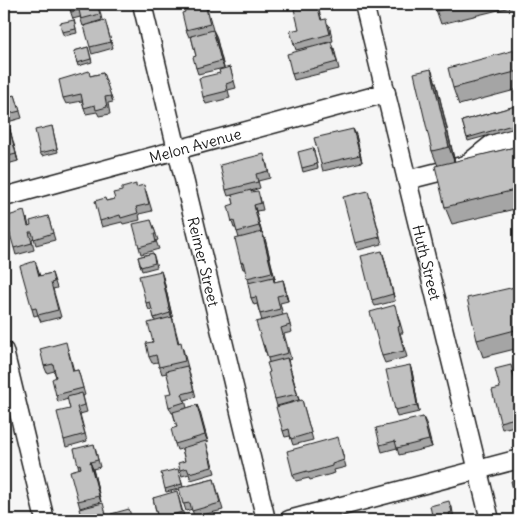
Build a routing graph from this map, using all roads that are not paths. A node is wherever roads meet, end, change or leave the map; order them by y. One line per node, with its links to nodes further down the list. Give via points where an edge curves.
1 (142, 4): 5 (street, Reimer Street)
2 (364, 4): 3 (street, Huth Street)
3 (386, 93): 5 (street, Melon Avenue); 6 (street, Huth Street)
4 (519, 136): 6 (street, via 491,145 466,165)
5 (177, 150): 7 (street, Melon Avenue); 12 (street, Reimer Street)
6 (407, 180): 10 (street, Huth Street)
7 (4, 197)
8 (4, 351): 11 (street)
9 (519, 459): 10 (street)
10 (477, 470): 13 (street); 14 (street, Huth Street)
11 (44, 520)
12 (266, 520)
13 (289, 520)
14 (490, 520)

